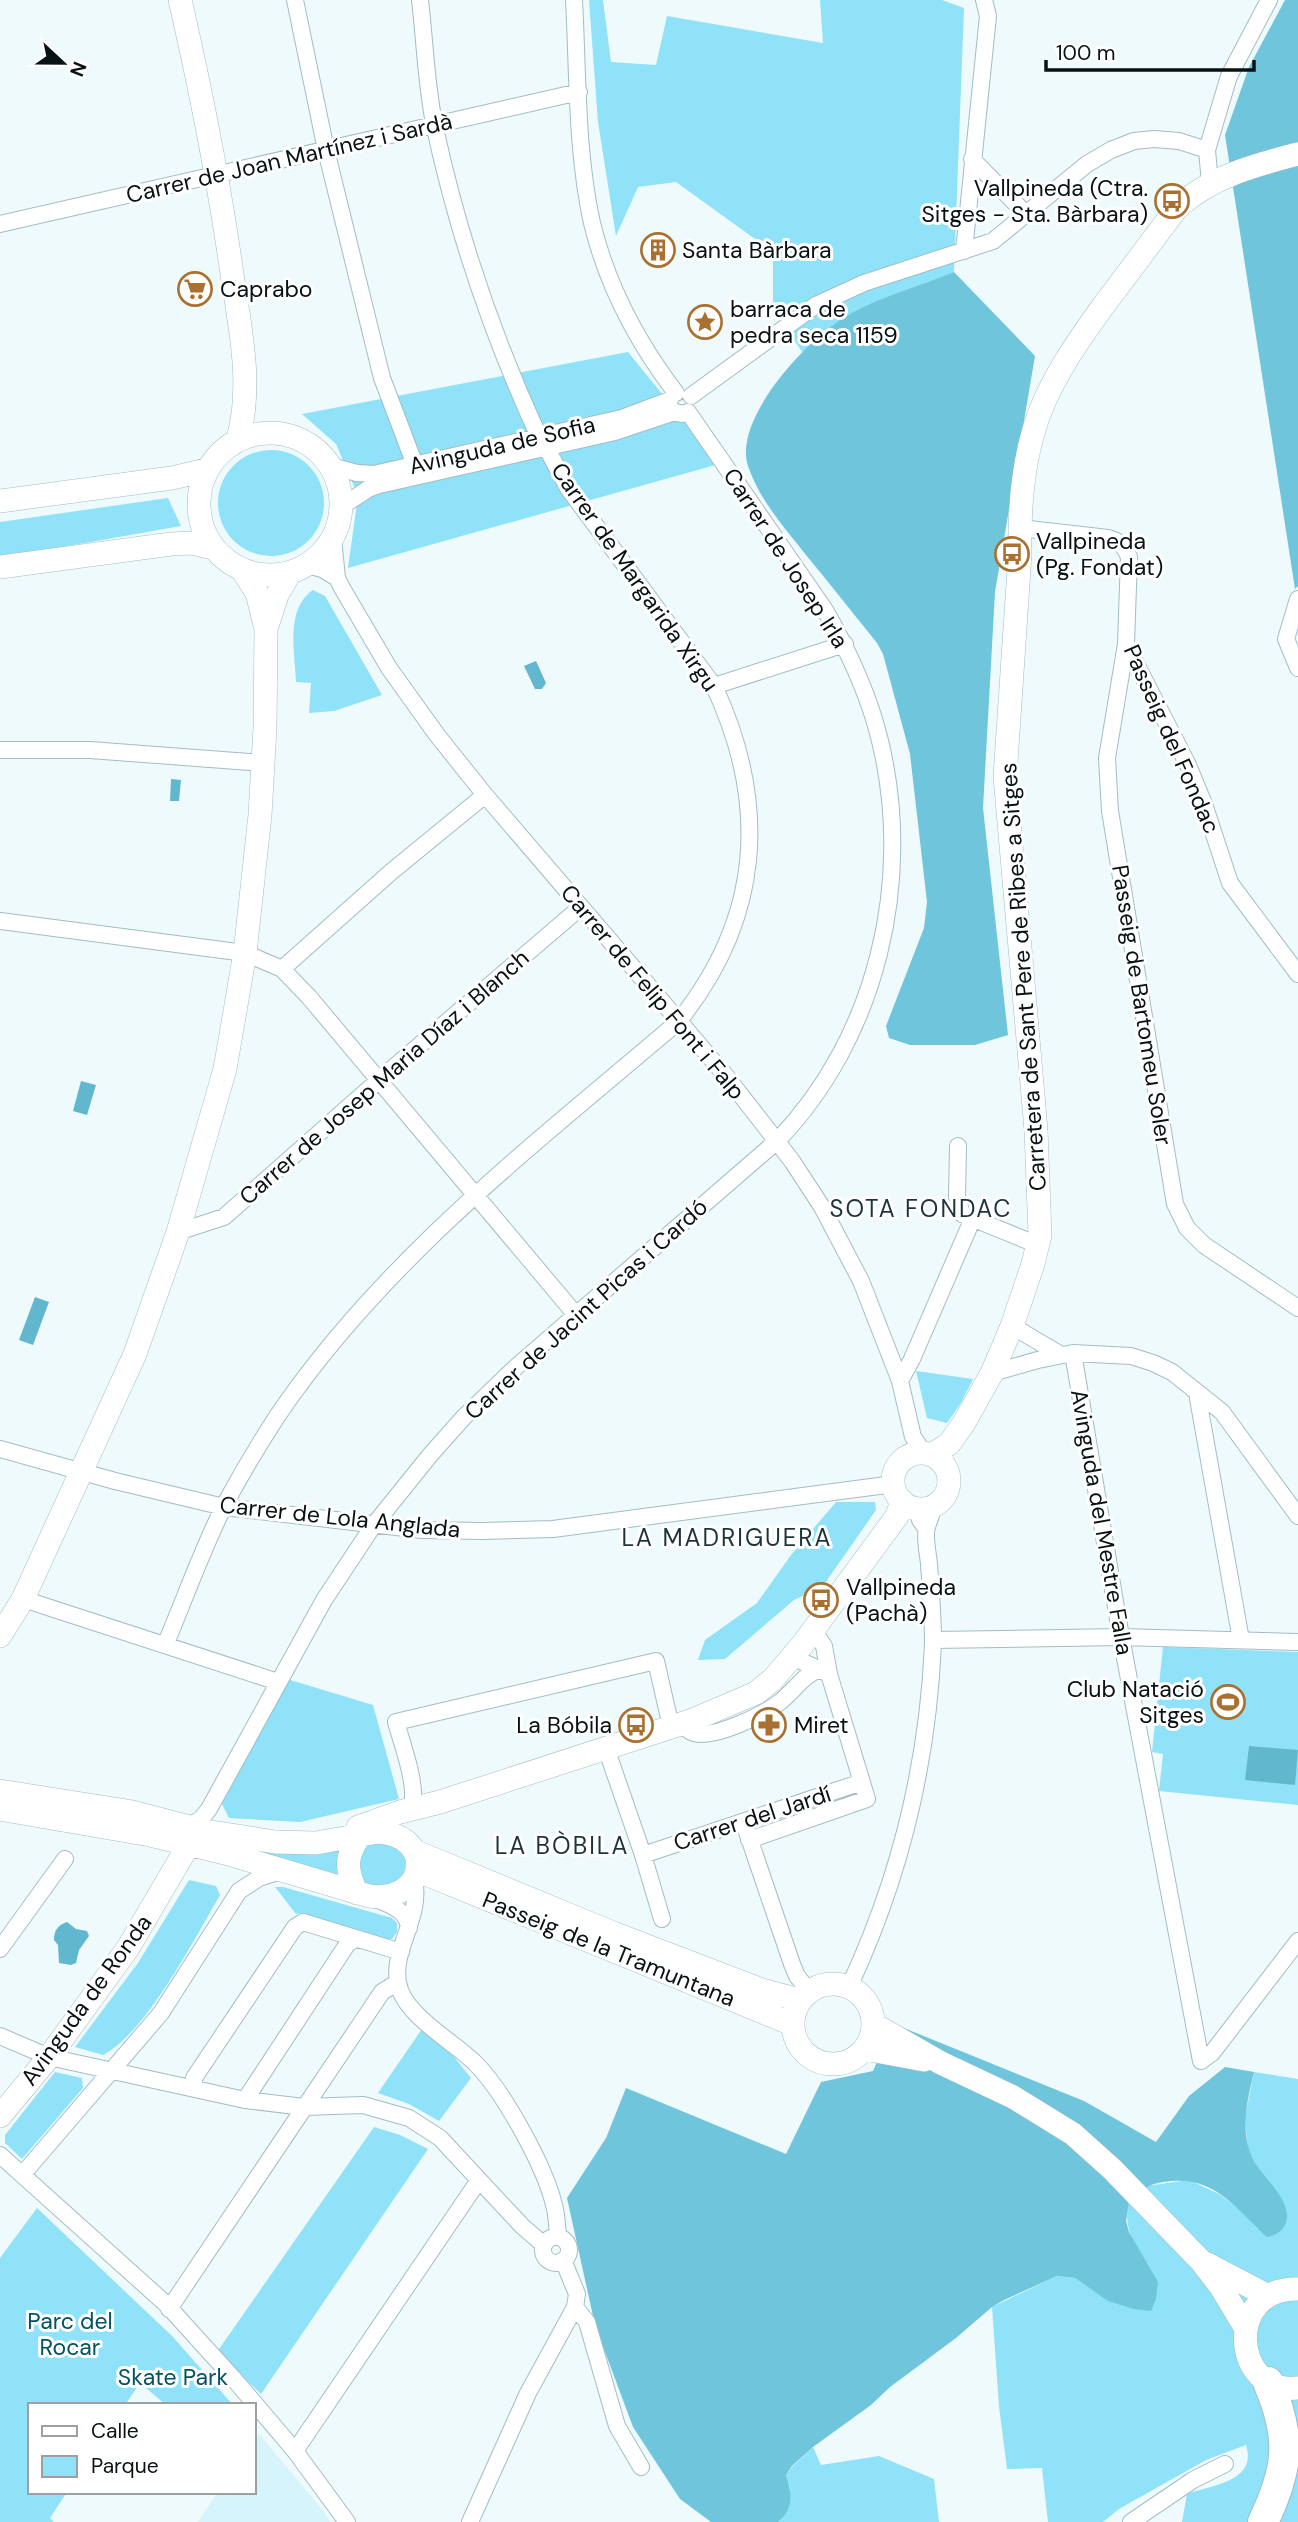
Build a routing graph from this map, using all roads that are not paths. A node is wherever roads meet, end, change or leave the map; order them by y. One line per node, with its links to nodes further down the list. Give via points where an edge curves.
1 (180, 0): 13 (street)
2 (295, 0): 9 (street)
3 (420, 0): 8 (street, Carrer de Margarida Xirgu)
4 (574, 0): 7 (street, Carrer de Josep Irla)
5 (984, 0): 12 (street, via 988,16)
6 (1269, 0): 10 (street, via 1229,76)
7 (579, 92): 8 (street, Carrer de Joan Martínez i Sardà); 19 (street, Carrer de Josep Irla, via 584,181 600,251 631,326)
8 (435, 125): 9 (street, Carrer de Joan Martínez i Sardà); 22 (street, Carrer de Margarida Xirgu, via 465,249 517,388)
9 (326, 150): 13 (street, Carrer de Joan Martínez i Sardà); 23 (street, via 382,378)
10 (1207, 150): 14 (street); 15 (street, Avinguda de Sofia, via 1154,139 1122,145 1087,164)
11 (1298, 154): 14 (street, Carretera de Sant Pere de Ribes a Sitges)
12 (972, 159): 15 (street); 17 (street)
13 (218, 175): 16 (street, Carrer de Joan Martínez i Sardà); 18 (street)
14 (1210, 183): 28 (street, Carretera de Sant Pere de Ribes a Sitges, via 1177,208 1067,356 1032,440)
15 (1026, 215): 17 (street, Avinguda de Sofia, via 993,241)
16 (0, 225)
17 (964, 251): 19 (street, Avinguda de Sofia, via 864,284 817,305)
18 (246, 384): 20 (street, via 261,415); 21 (street)
19 (680, 403): 22 (street, Avinguda de Sofia); 37 (street, Carrer de Josep Irla)
20 (281, 432): 21 (street); 24 (street, via 318,450)
21 (238, 439): 25 (street)
22 (543, 442): 23 (street, Avinguda de Sofia); 27 (street, Avinguda de Sofia, via 379,485); 40 (street, Carrer de Margarida Xirgu, via 568,488)
23 (415, 465): 24 (street, Avinguda de Sofia, via 374,474)
24 (331, 466): 27 (street)
25 (206, 470): 26 (street); 30 (street, via 198,510)
26 (0, 501)
27 (341, 507): 29 (street)
28 (1020, 528): 38 (street, Passeig del Fondac, via 1118,540 1129,557); 56 (street, Carretera de Sant Pere de Ribes a Sitges, via 1005,777 1036,1130)
29 (333, 538): 32 (street, via 321,554); 34 (street, Carrer de Felip Font i Falp)
30 (213, 548): 31 (street, via 171,544); 33 (street)
31 (0, 567)
32 (299, 569): 33 (street, via 267,576); 34 (street, via 321,569); 36 (street, via 278,595)
33 (243, 571): 36 (street, via 257,593)
34 (337, 578): 43 (street, Carrer de Felip Font i Falp, via 389,668)
35 (1298, 599): 39 (street, via 1286,639)
36 (266, 629): 42 (street)
37 (845, 644): 40 (street); 51 (street, Carrer de Josep Irla, via 874,719 888,783 893,842 888,911 872,977 850,1033 818,1090)
38 (1126, 644): 48 (street, Passeig del Fondac, via 1188,765 1230,883); 57 (street, Passeig de Bartomeu Soler, via 1107,758 1110,811 1175,1204 1187,1228 1204,1245)
39 (1298, 668)
40 (713, 686): 49 (street, Carrer de Margarida Xirgu, via 730,722 746,779 749,855 744,890 727,942 696,1000)
41 (0, 750): 42 (street, via 90,750)
42 (263, 763): 46 (street)
43 (485, 795): 44 (street, Carrer de Felip Font i Falp); 47 (street)
44 (581, 907): 49 (street, Carrer de Felip Font i Falp); 50 (street, Carrer de Josep Maria Díaz i Blanch)
45 (0, 921): 46 (street)
46 (245, 953): 47 (street); 55 (street, via 225,1069)
47 (282, 969): 50 (street)
48 (1298, 974)
49 (678, 1022): 51 (street, Carrer de Felip Font i Falp); 53 (street, Carrer de Margarida Xirgu)
50 (379, 1080): 53 (street); 55 (street, Carrer de Josep Maria Díaz i Blanch, via 224,1217)
51 (777, 1140): 58 (street, Carrer de Jacint Picas i Cardó); 62 (street, Carrer de Felip Font i Falp, via 856,1271)
52 (958, 1146): 54 (street, via 957,1197 960,1211)
53 (475, 1194): 58 (street); 67 (street, Carrer de Margarida Xirgu, via 386,1282 329,1348 278,1415)
54 (973, 1218): 56 (street); 62 (street)
55 (178, 1232): 66 (street, via 135,1354)
56 (1038, 1245): 59 (street, Carretera de Sant Pere de Ribes a Sitges)
57 (1298, 1308)
58 (576, 1315): 70 (street, Carrer de Jacint Picas i Cardó, via 464,1417)
59 (1012, 1326): 60 (street); 61 (street, Carretera de Sant Pere de Ribes a Sitges)
60 (1067, 1354): 61 (street); 63 (street, via 1131,1356 1172,1372); 74 (street, Avinguda del Mestre Falla)
61 (992, 1373): 65 (street, Carretera de Sant Pere de Ribes a Sitges, via 964,1423)
62 (900, 1381): 65 (street, Carrer de Felip Font i Falp)
63 (1196, 1393): 69 (street, via 1230,1421); 76 (street)
64 (0, 1449): 66 (street, Carrer de Lola Anglada)
65 (928, 1452): 68 (street, Carretera de Sant Pere de Ribes a Sitges, via 896,1471); 68 (street, via 949,1484 947,1493)
66 (82, 1472): 67 (street, Carrer de Lola Anglada); 71 (street)
67 (224, 1507): 70 (street, Carrer de Lola Anglada); 78 (street, Carrer de Margarida Xirgu)
68 (911, 1507): 70 (street, Carrer de Lola Anglada, via 553,1529); 72 (street); 75 (street)
69 (1298, 1516)
70 (373, 1526): 81 (street, Carrer de Jacint Picas i Cardó)
71 (23, 1598): 73 (street); 78 (street)
72 (813, 1630): 79 (street); 80 (street, via 824,1646)
73 (0, 1636)
74 (1121, 1637): 75 (street); 76 (street); 104 (street, Avinguda del Mestre Falla, via 1201,2061 1212,2053)
75 (933, 1640): 108 (street, via 923,1750 909,1822 879,1919)
76 (1241, 1640): 77 (street)
77 (1298, 1642)
78 (166, 1643): 81 (street)
79 (791, 1659): 80 (street); 82 (street, via 757,1693)
80 (824, 1672): 82 (street, via 805,1677 782,1701 748,1720 712,1734); 84 (street)
81 (278, 1682): 88 (street, Carrer de Jacint Picas i Cardó)
82 (675, 1726): 83 (street); 89 (street, via 656,1661 396,1722 412,1784)
83 (606, 1748): 86 (street); 96 (street)
84 (862, 1782): 90 (street, Carrer del Jardí); 94 (street, Carrer del Jardí, via 867,1799)
85 (0, 1791): 93 (street, via 133,1812)
86 (440, 1802): 89 (street); 95 (street, via 423,1816 413,1835)
87 (0, 1809): 93 (street, via 150,1835)
88 (209, 1809): 92 (street, via 208,1817); 93 (street, Carrer de Jacint Picas i Cardó)
89 (411, 1809): 91 (street)
90 (743, 1821): 94 (street); 96 (street, Carrer del Jardí)
91 (364, 1829): 92 (street, via 316,1843); 95 (street, via 388,1832); 100 (street, via 348,1865 349,1875)
92 (222, 1834): 93 (street)
93 (187, 1835): 98 (street); 114 (street, Avinguda de Ronda, via 185,1851 128,1948)
94 (750, 1840): 109 (street)
95 (413, 1847): 99 (street); 109 (street, Passeig de la Tramuntana, via 455,1868 762,1990)
96 (643, 1855): 101 (street)
97 (65, 1859): 105 (street)
98 (281, 1871): 100 (street); 116 (street, via 239,1891 161,2013)
99 (418, 1876): 100 (street, via 400,1894); 102 (street); 110 (street, Passeig de la Tramuntana)
100 (363, 1895): 102 (street, via 398,1910 408,1919)
101 (662, 1919)
102 (409, 1928): 106 (street)
103 (356, 1939): 106 (street); 117 (street, via 303,1922 295,1927 194,2078); 118 (street, via 348,1943)
104 (1298, 1941)
105 (0, 1949)
106 (401, 1952): 107 (street)
107 (398, 1982): 119 (street, via 382,1992); 124 (street, via 417,2013 477,2065 505,2101 546,2181 554,2206)
108 (849, 1987): 109 (street, Passeig de la Tramuntana, via 824,1985); 111 (street, via 868,2004)
109 (805, 1996): 110 (street)
110 (792, 2024): 113 (street, via 796,2042 817,2061 845,2063)
111 (873, 2024): 113 (street); 115 (street)
112 (0, 2036): 114 (street)
113 (865, 2049): 115 (street)
114 (49, 2057): 116 (street); 120 (street, Avinguda de Ronda)
115 (941, 2063): 125 (street, via 1013,2097 1073,2134)
116 (112, 2070): 117 (street); 122 (street)
117 (194, 2088): 118 (street)
118 (246, 2100): 119 (street)
119 (304, 2107): 123 (street, via 363,2105 410,2118 440,2138); 129 (street)
120 (0, 2116)
121 (0, 2155): 122 (street)
122 (22, 2175): 129 (street)
123 (479, 2180): 124 (street, via 522,2226); 135 (street)
124 (551, 2241): 128 (street, via 543,2253 548,2260 563,2260 577,2294)
125 (1201, 2261): 127 (street); 130 (street)
126 (1298, 2289): 127 (street)
127 (1268, 2295): 130 (street, via 1253,2309)
128 (575, 2307): 137 (street, via 587,2322 617,2426); 139 (street, via 528,2393)
129 (169, 2309): 133 (street)
130 (1245, 2327): 131 (street, via 1244,2348 1253,2368)
131 (1268, 2382): 132 (street); 141 (highway, via 1286,2443 1279,2489)
132 (1298, 2388)
133 (254, 2403)
134 (256, 2405): 135 (street)
135 (295, 2451): 138 (street)
136 (1225, 2464): 140 (street)
137 (641, 2467)
138 (347, 2522)
139 (470, 2522)
140 (1131, 2522)
141 (1263, 2522)

